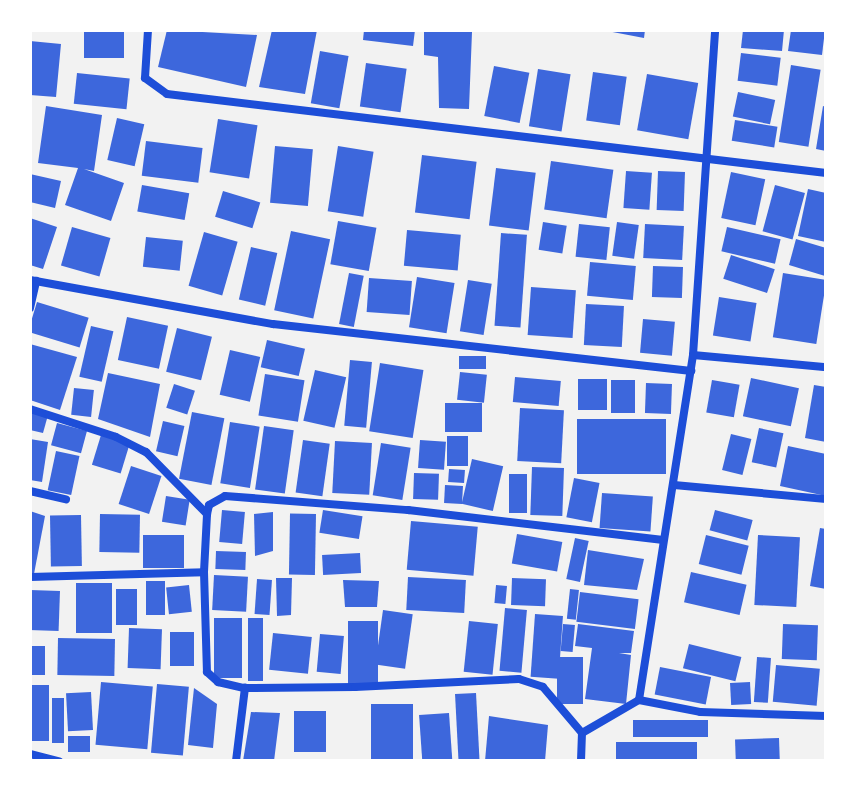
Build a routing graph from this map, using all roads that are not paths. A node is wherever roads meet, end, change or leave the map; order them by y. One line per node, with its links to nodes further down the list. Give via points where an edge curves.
1 (148, 30): 3 (street, via 145,78 167,94 297,114)
2 (715, 30): 3 (street)
3 (708, 158): 4 (street); 7 (street)
4 (826, 173)
5 (33, 281): 6 (street); 9 (street, via 273,324)
6 (30, 308)
7 (693, 355): 8 (street); 9 (street)
8 (826, 367)
9 (691, 371): 11 (street)
10 (30, 409): 15 (street, via 146,452)
11 (674, 485): 14 (street); 16 (street)
12 (30, 491): 13 (street)
13 (66, 499)
14 (826, 499)
15 (207, 514): 16 (street, via 209,505 225,496 265,498); 17 (street)
16 (663, 540): 20 (street)
17 (204, 572): 18 (street); 19 (street, via 207,672 218,682)
18 (30, 577)
19 (245, 688): 22 (street, via 529,680 543,687); 25 (street)
20 (639, 700): 21 (street, via 700,712); 22 (street)
21 (826, 716)
22 (582, 733): 26 (street)
23 (30, 754): 24 (street)
24 (59, 761)
25 (236, 761)
26 (581, 761)

